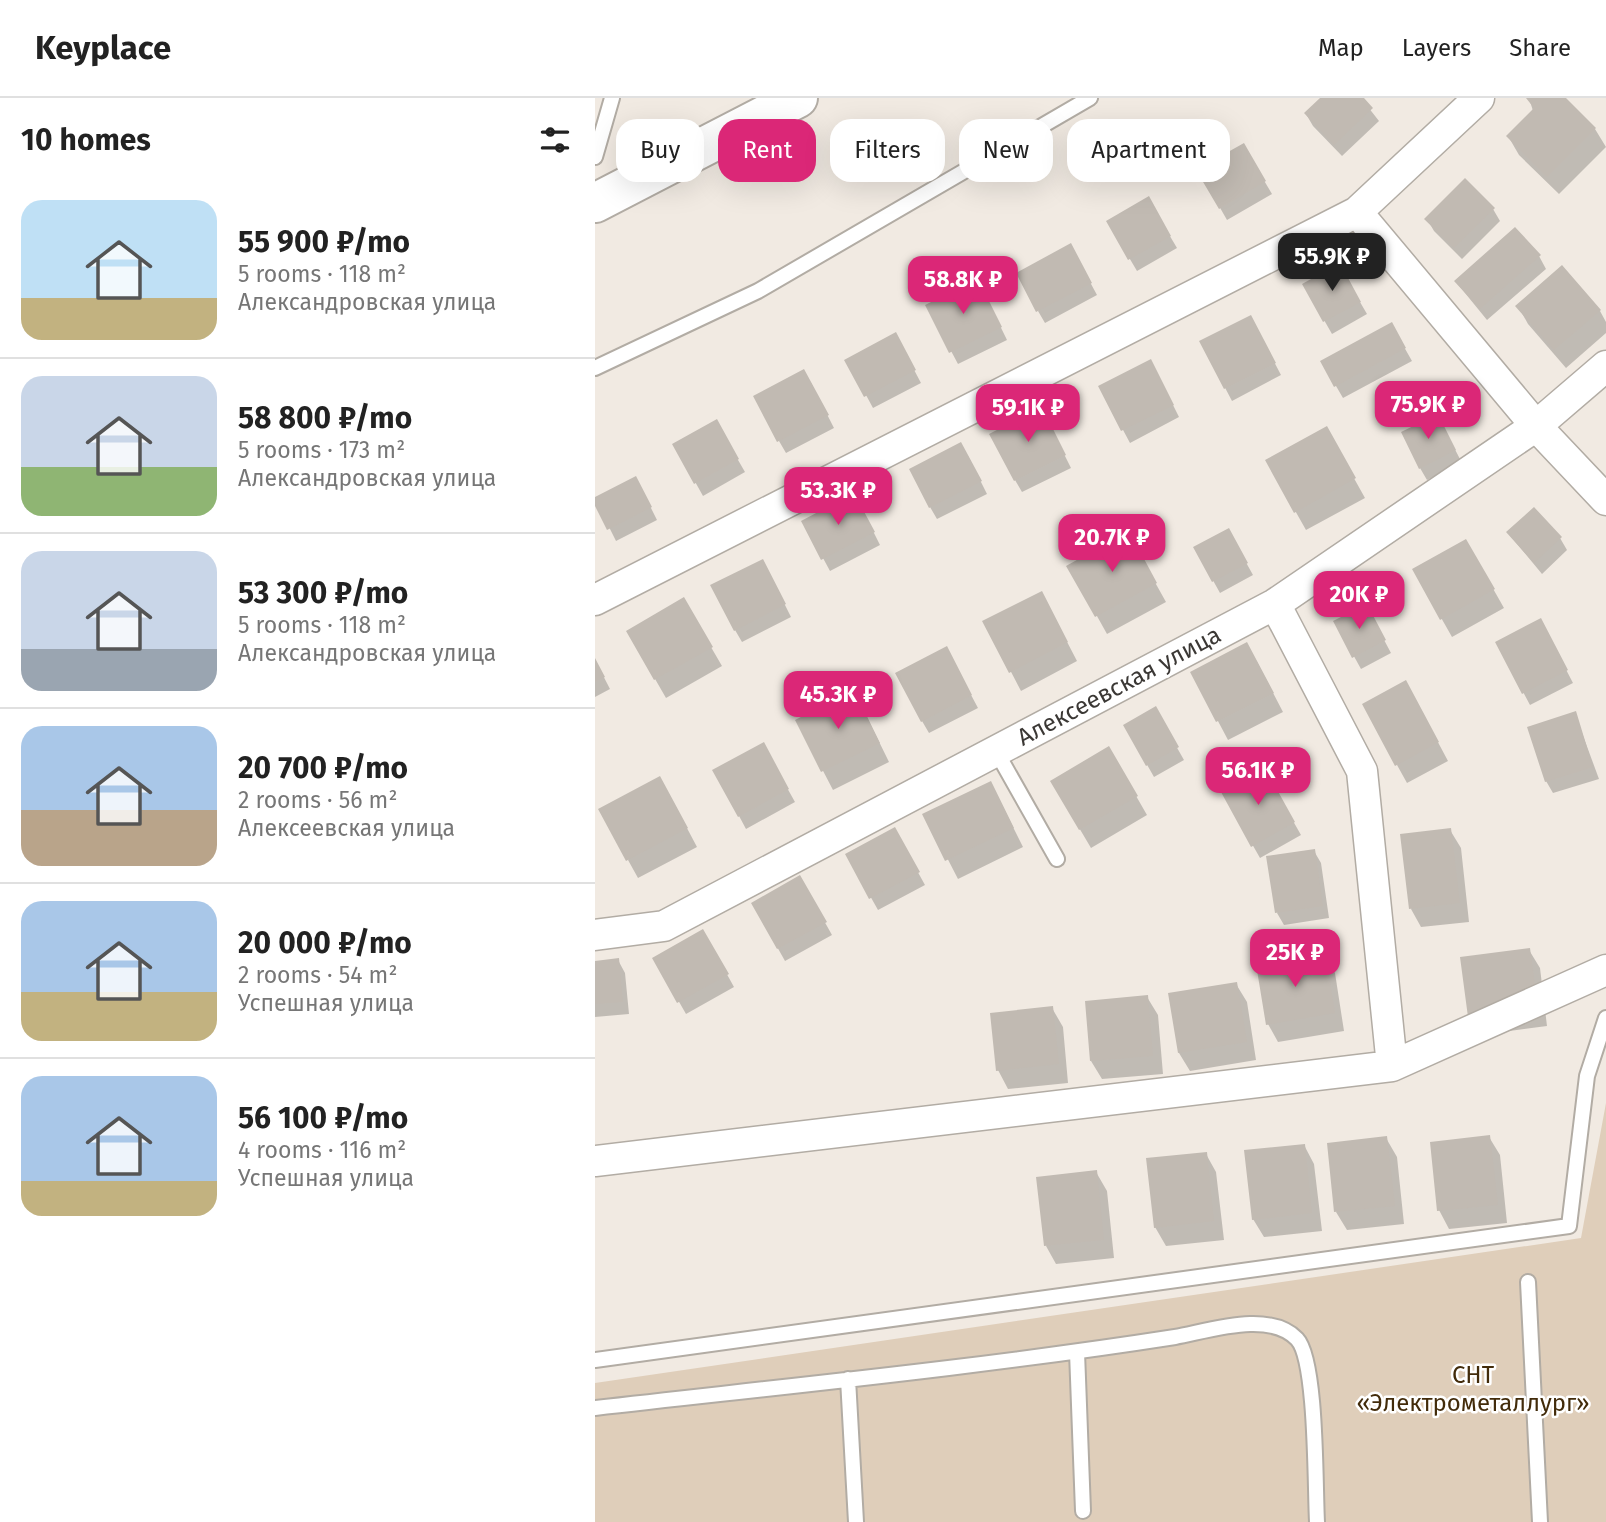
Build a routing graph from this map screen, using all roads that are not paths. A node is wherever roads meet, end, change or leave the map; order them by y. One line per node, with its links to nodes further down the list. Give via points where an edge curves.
1 (612, 98): 5 (lane)
2 (797, 98): 6 (street)
3 (1090, 98): 9 (lane, via 758,291)
4 (1479, 98): 7 (street)
5 (595, 157)
6 (595, 203)
7 (1357, 212): 10 (street); 12 (street)
8 (1606, 366): 10 (street, Алексеевская улица)
9 (595, 368)
10 (1536, 426): 11 (street); 13 (street, Алексеевская улица)
11 (1606, 500)
12 (595, 600)
13 (1275, 604): 14 (street, Алексеевская улица); 19 (street, via 1362,771)
14 (996, 751): 15 (lane); 16 (street, Алексеевская улица, via 664,926)
15 (1057, 859)
16 (595, 936)
17 (1606, 970): 19 (street)
18 (1606, 1018): 23 (lane, via 1587,1076 1569,1226)
19 (1392, 1066): 20 (street)
20 (595, 1161)
21 (1528, 1282): 29 (lane)
22 (1077, 1352): 24 (lane); 26 (lane); 28 (lane, via 1248,1325 1281,1327 1299,1340 1309,1365)
23 (595, 1360)
24 (848, 1379): 25 (lane); 27 (lane)
25 (595, 1408)
26 (1083, 1511)
27 (856, 1522)
28 (1317, 1522)
29 (1540, 1522)

